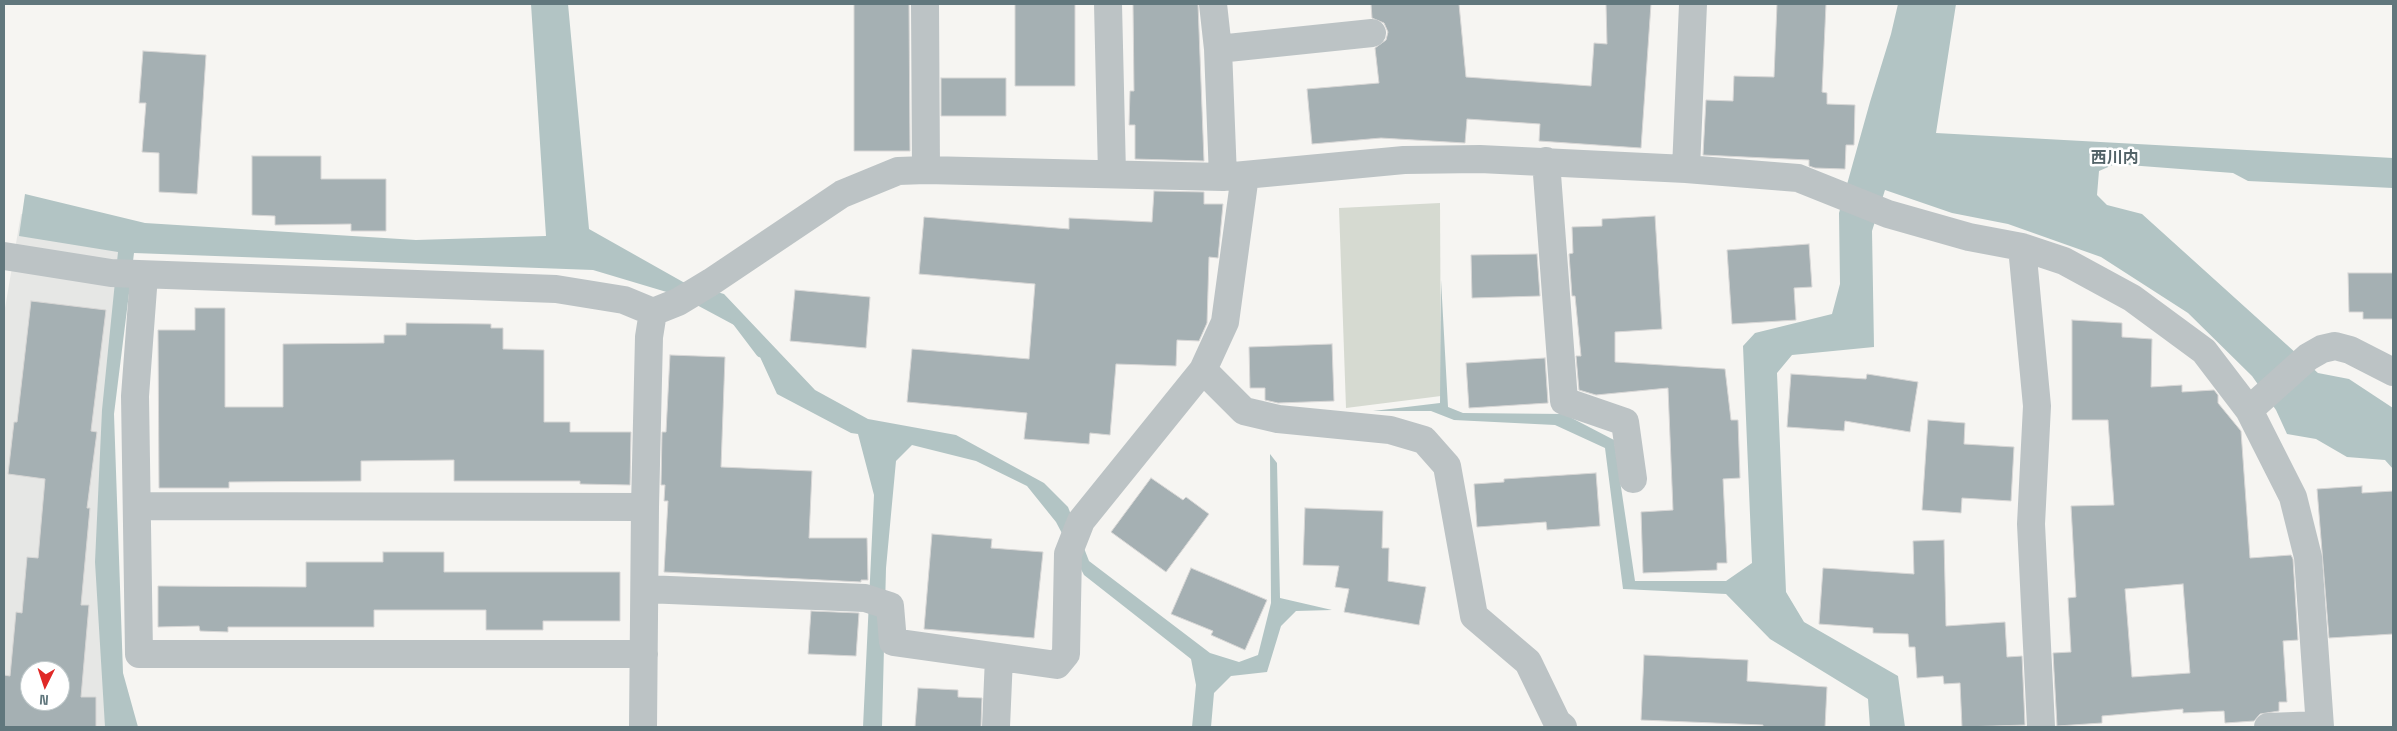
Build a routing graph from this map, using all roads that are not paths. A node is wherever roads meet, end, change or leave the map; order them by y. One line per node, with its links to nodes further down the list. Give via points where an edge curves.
1 (925, 4): 9 (street)
2 (1108, 4): 10 (street)
3 (1213, 4): 6 (street)
4 (1693, 4): 8 (street)
5 (1372, 33): 6 (street)
6 (1218, 50): 11 (street)
7 (1546, 161): 8 (street); 11 (street, via 1404,160); 19 (street, via 1564,401 1625,422)
8 (1686, 169): 12 (street, via 1798,178 1888,214 1969,238)
9 (926, 170): 10 (street); 15 (street, via 898,172 842,194 711,282)
10 (1112, 174): 11 (street)
11 (1234, 176): 16 (street, via 1224,322)
12 (2022, 247): 18 (street, via 2064,261 2132,298 2204,350); 29 (street, via 2037,406 2031,524)
13 (4, 256): 14 (street, via 111,273)
14 (144, 274): 15 (street, via 556,289); 20 (street, via 135,396)
15 (665, 307): 21 (street, via 649,337)
16 (1202, 370): 24 (street, via 1081,521 1068,554 1066,654 1057,665); 28 (street, via 1244,411 1278,419 1390,430 1424,440 1447,466 1474,616 1528,662)
17 (2393, 372): 18 (street, via 2350,350 2335,346 2322,349 2308,357)
18 (2255, 405): 25 (street, via 2293,497 2308,557)
19 (1633, 479)
20 (137, 506): 21 (street); 23 (street, via 139,654)
21 (645, 507): 22 (street)
22 (645, 589): 23 (street); 24 (street, via 865,598 890,606 893,642)
23 (644, 654): 26 (street)
24 (998, 657): 27 (street)
25 (2319, 726): 30 (street)
26 (643, 727)
27 (996, 727)
28 (1562, 727)
29 (2041, 727)
30 (2268, 727)

